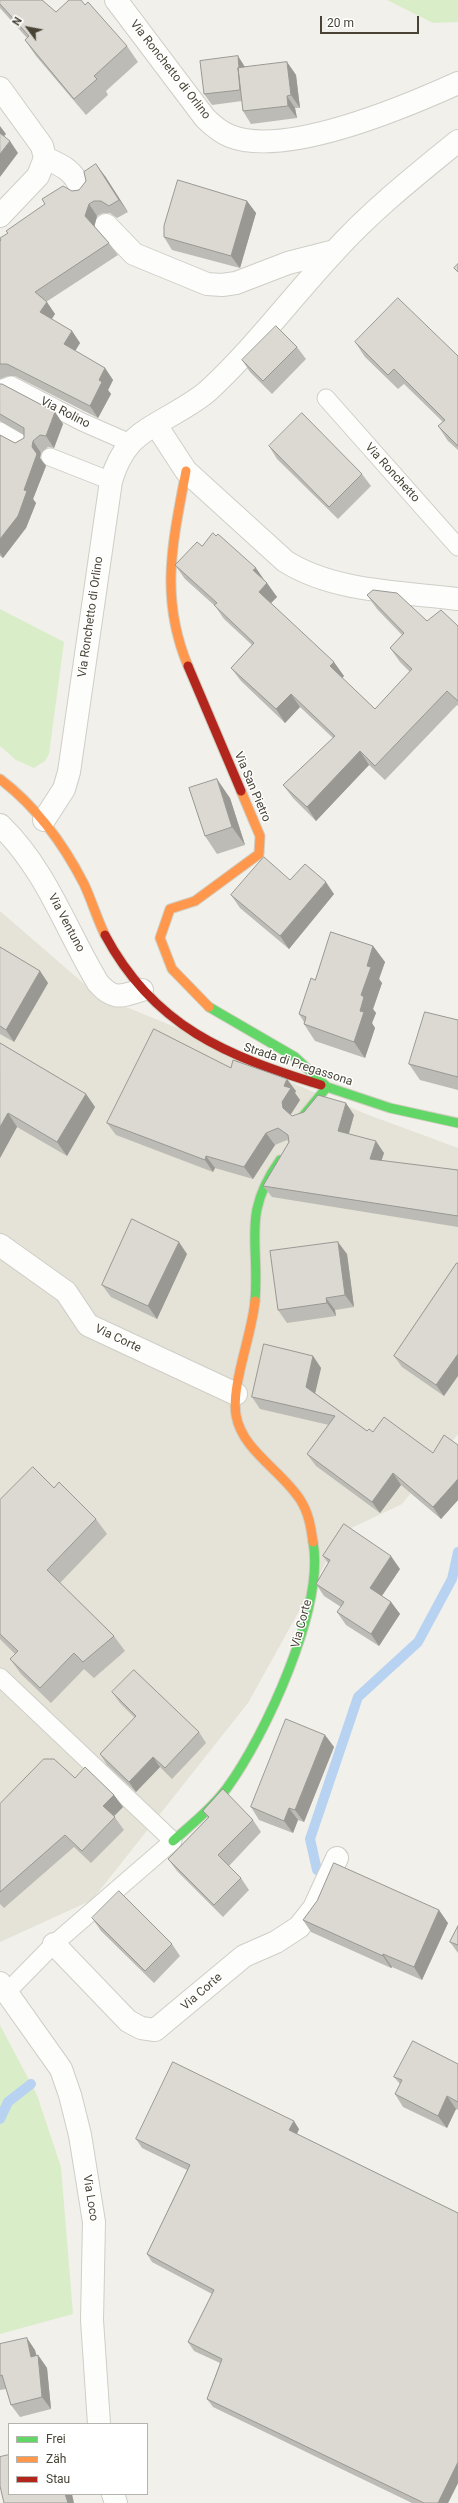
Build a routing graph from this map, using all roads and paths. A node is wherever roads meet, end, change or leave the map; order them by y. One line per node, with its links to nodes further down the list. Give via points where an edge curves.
1 (116, 0): 2 (street, Via Ronchetto di Orlino, via 205,118 216,128 241,139 271,141 329,131 395,111)
2 (458, 83)
3 (0, 88): 5 (street, via 42,146)
4 (458, 141): 9 (street, Via Ronchetto di Orlino, via 413,177)
5 (45, 158): 6 (street, via 66,167 77,177); 7 (street, via 38,176)
6 (82, 191)
7 (0, 216)
8 (106, 225): 9 (street, Via Ronchetto di Orlino, via 134,254 207,284 236,283 288,263)
9 (335, 251): 12 (street, Via Ronchetto di Orlino, via 209,390)
10 (0, 389): 14 (lane, Via Rolino, via 11,385 82,422)
11 (326, 398): 19 (lane, Via Ronchetto)
12 (156, 425): 14 (street, Via Ronchetto di Orlino); 17 (street)
13 (0, 431): 15 (lane)
14 (130, 443): 18 (street, Via Ronchetto di Orlino)
15 (24, 445)
16 (50, 457): 18 (lane)
17 (186, 471): 20 (street, via 285,561 299,570 339,584); 25 (street, Via San Pietro, via 170,560 171,608 184,657 260,836 259,854 195,901 170,909 160,938 172,969 204,1004 295,1057)
18 (110, 481): 22 (street, Via Ronchetto di Orlino, via 69,772 64,789)
19 (458, 547)
20 (458, 599)
21 (0, 779): 22 (street, Strada di Pregassona)
22 (44, 820): 24 (street, Strada di Pregassona, via 70,858 117,955)
23 (0, 825): 24 (street, Via Ventuno, via 32,861 98,983 113,996)
24 (142, 990): 25 (street, Strada di Pregassona, via 166,1015 222,1051 260,1068)
25 (327, 1087): 26 (street); 27 (street, Strada di Pregassona, via 390,1108)
26 (303, 1116)
27 (458, 1123)
28 (285, 1152): 30 (street, Via Corte, via 263,1186 255,1209 256,1290 250,1337)
29 (0, 1245): 30 (street, Via Corte, via 66,1292 88,1325)
30 (236, 1394): 32 (street, Via Corte, via 236,1416 241,1431 293,1487 307,1513 314,1546 310,1592 288,1671 268,1719 244,1764 211,1806)
31 (0, 1677): 32 (lane)
32 (173, 1841): 34 (lane, Via Corte)
33 (337, 1858): 34 (street, Via Corte, via 314,1908 299,1927 276,1942 244,1956 155,2030 141,2028 128,2021)
34 (54, 1944): 35 (lane, Via Corte)
35 (4, 1987): 36 (street, Via Loco, via 61,2069 80,2135 94,2222 92,2320)
36 (99, 2423)

